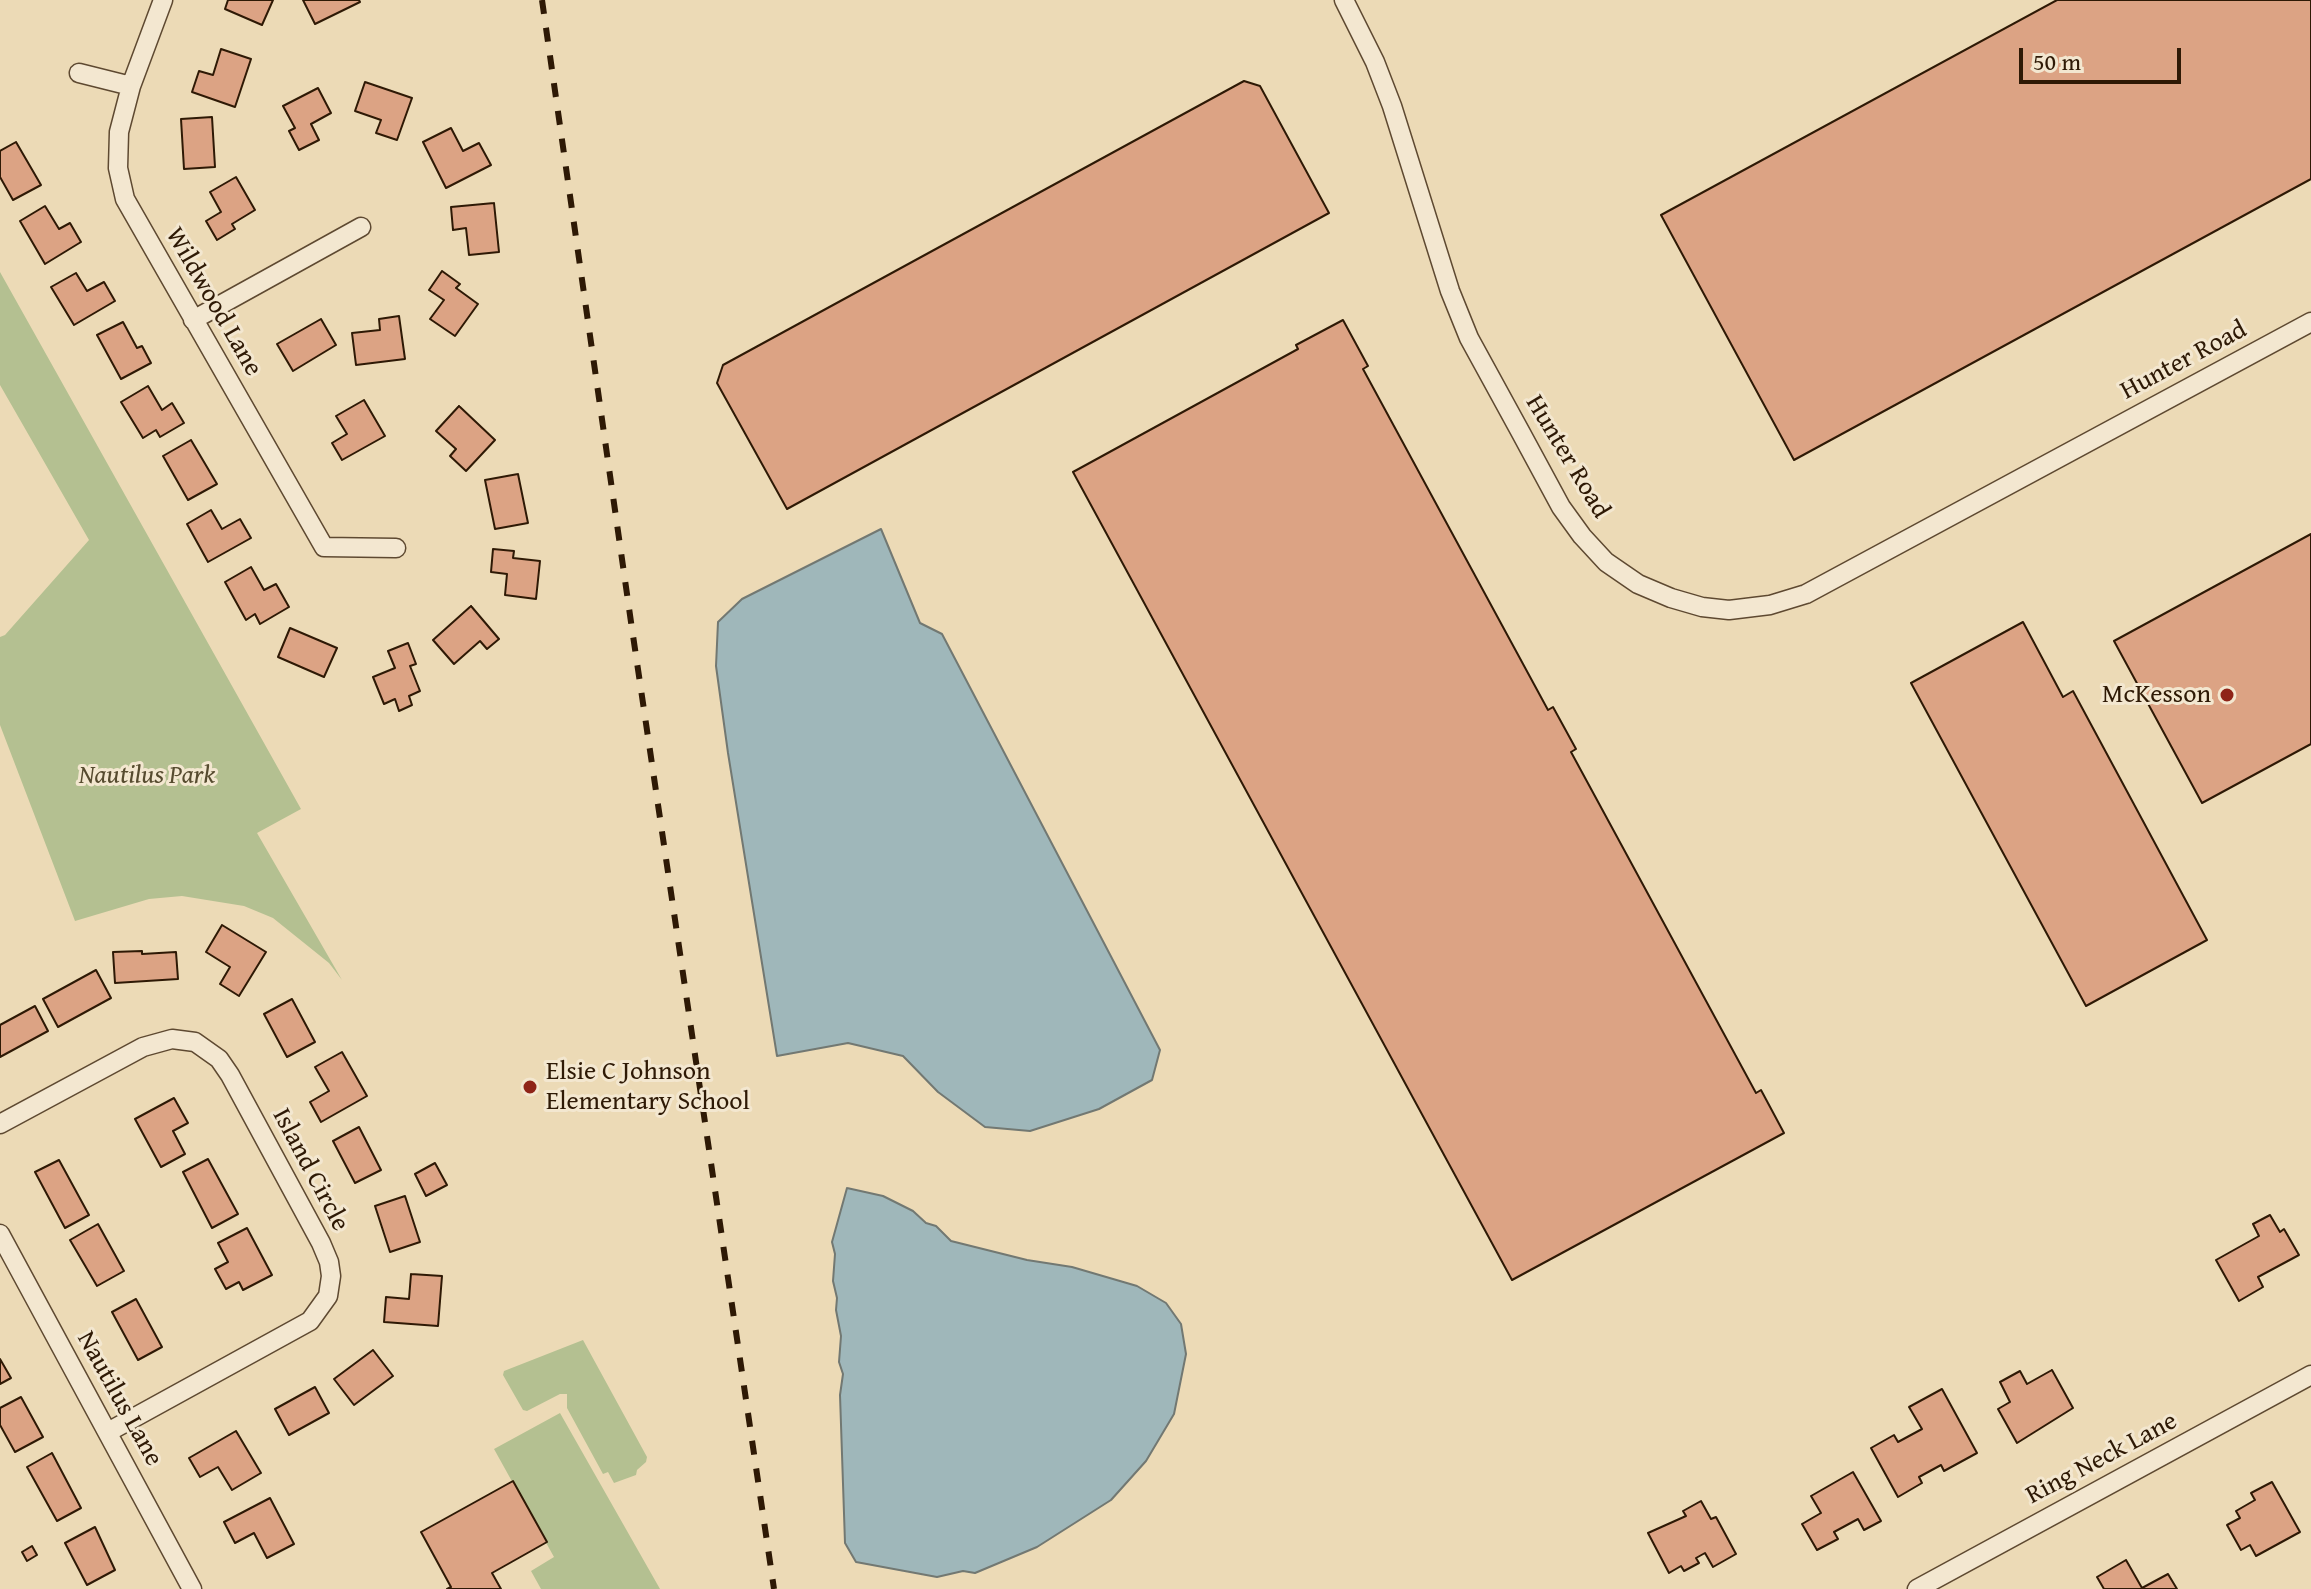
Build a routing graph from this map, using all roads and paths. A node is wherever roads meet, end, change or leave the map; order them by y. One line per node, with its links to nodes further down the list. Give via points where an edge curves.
1 (163, 0): 4 (street, Wildwood Lane)
2 (1344, 0): 7 (street, Hunter Road, via 1392,106 1432,243 1469,338 1561,507 1606,562 1671,598 1729,610 1806,594)
3 (79, 73): 4 (street)
4 (131, 86): 6 (street, Wildwood Lane, via 117,149 120,183)
5 (361, 227): 6 (street)
6 (193, 320): 8 (street, Wildwood Lane, via 324,547)
7 (2311, 322)
8 (396, 548)
9 (0, 1124): 12 (street, Island Circle, via 143,1047 172,1039 195,1042 219,1059 230,1075 329,1262 328,1296 310,1321)
10 (0, 1234): 12 (street, Nautilus Lane)
11 (2311, 1375): 14 (street, Ring Neck Lane)
12 (108, 1432): 13 (street, Nautilus Lane)
13 (192, 1589)
14 (1917, 1589)

